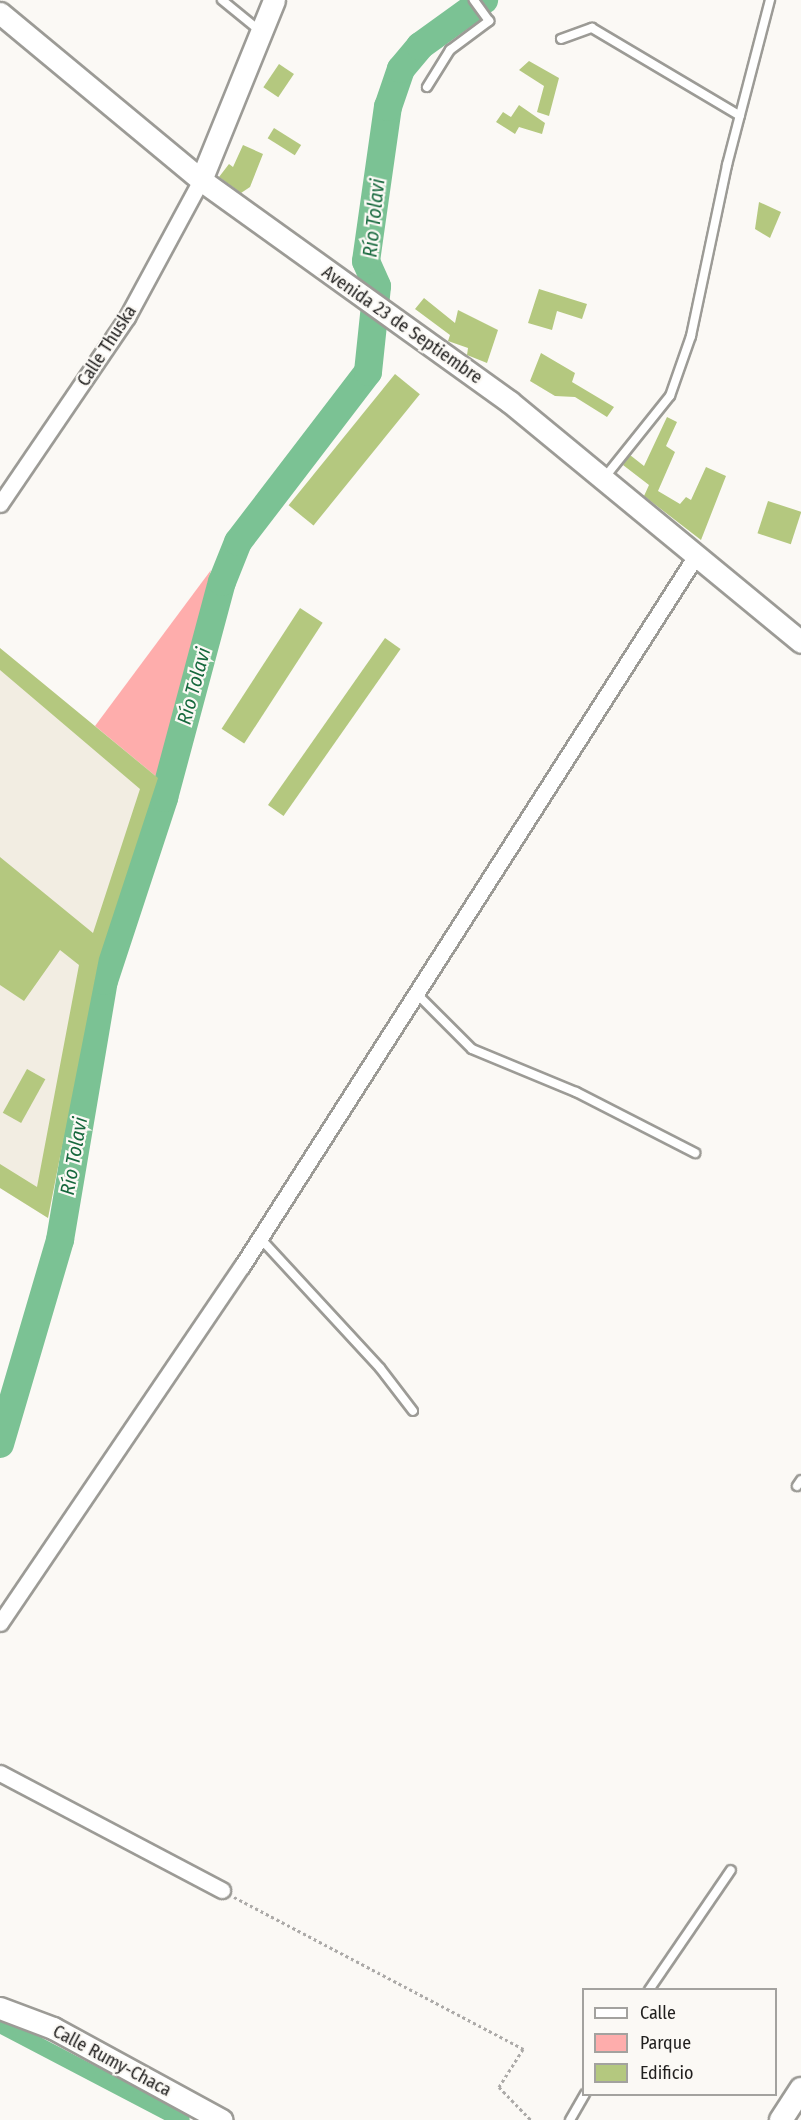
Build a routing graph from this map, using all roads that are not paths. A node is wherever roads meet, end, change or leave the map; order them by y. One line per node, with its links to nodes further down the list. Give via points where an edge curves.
1 (222, 0): 6 (lane)
2 (274, 0): 6 (main road)
3 (474, 0): 8 (lane, via 489,21 450,50)
4 (770, 0): 9 (lane)
5 (0, 13): 10 (main road, Avenida 23 de Septiembre)
6 (261, 32): 10 (main road)
7 (561, 39): 9 (lane, via 592,28)
8 (427, 87)
9 (740, 116): 11 (lane, via 691,336 670,396)
10 (201, 180): 11 (main road, Avenida 23 de Septiembre); 12 (street, Calle Thuska, via 128,317)
11 (605, 477): 13 (main road, Avenida 23 de Septiembre)
12 (0, 504)
13 (697, 554): 14 (main road, Avenida 23 de Septiembre); 15 (street)
14 (801, 642)
15 (416, 993): 16 (lane, via 472,1049 576,1092); 17 (street)
16 (695, 1153)
17 (260, 1238): 18 (lane, via 380,1368); 19 (street)
18 (413, 1411)
19 (0, 1623)
20 (0, 1773): 22 (street)
21 (731, 1870): 23 (lane)
22 (222, 1890)
23 (651, 1988)
24 (0, 2008): 27 (main road, Calle Rumy-Chaca, via 53,2028)
25 (801, 2089): 29 (main road)
26 (584, 2096): 28 (lane)
27 (222, 2120)
28 (570, 2120)
29 (780, 2120)

